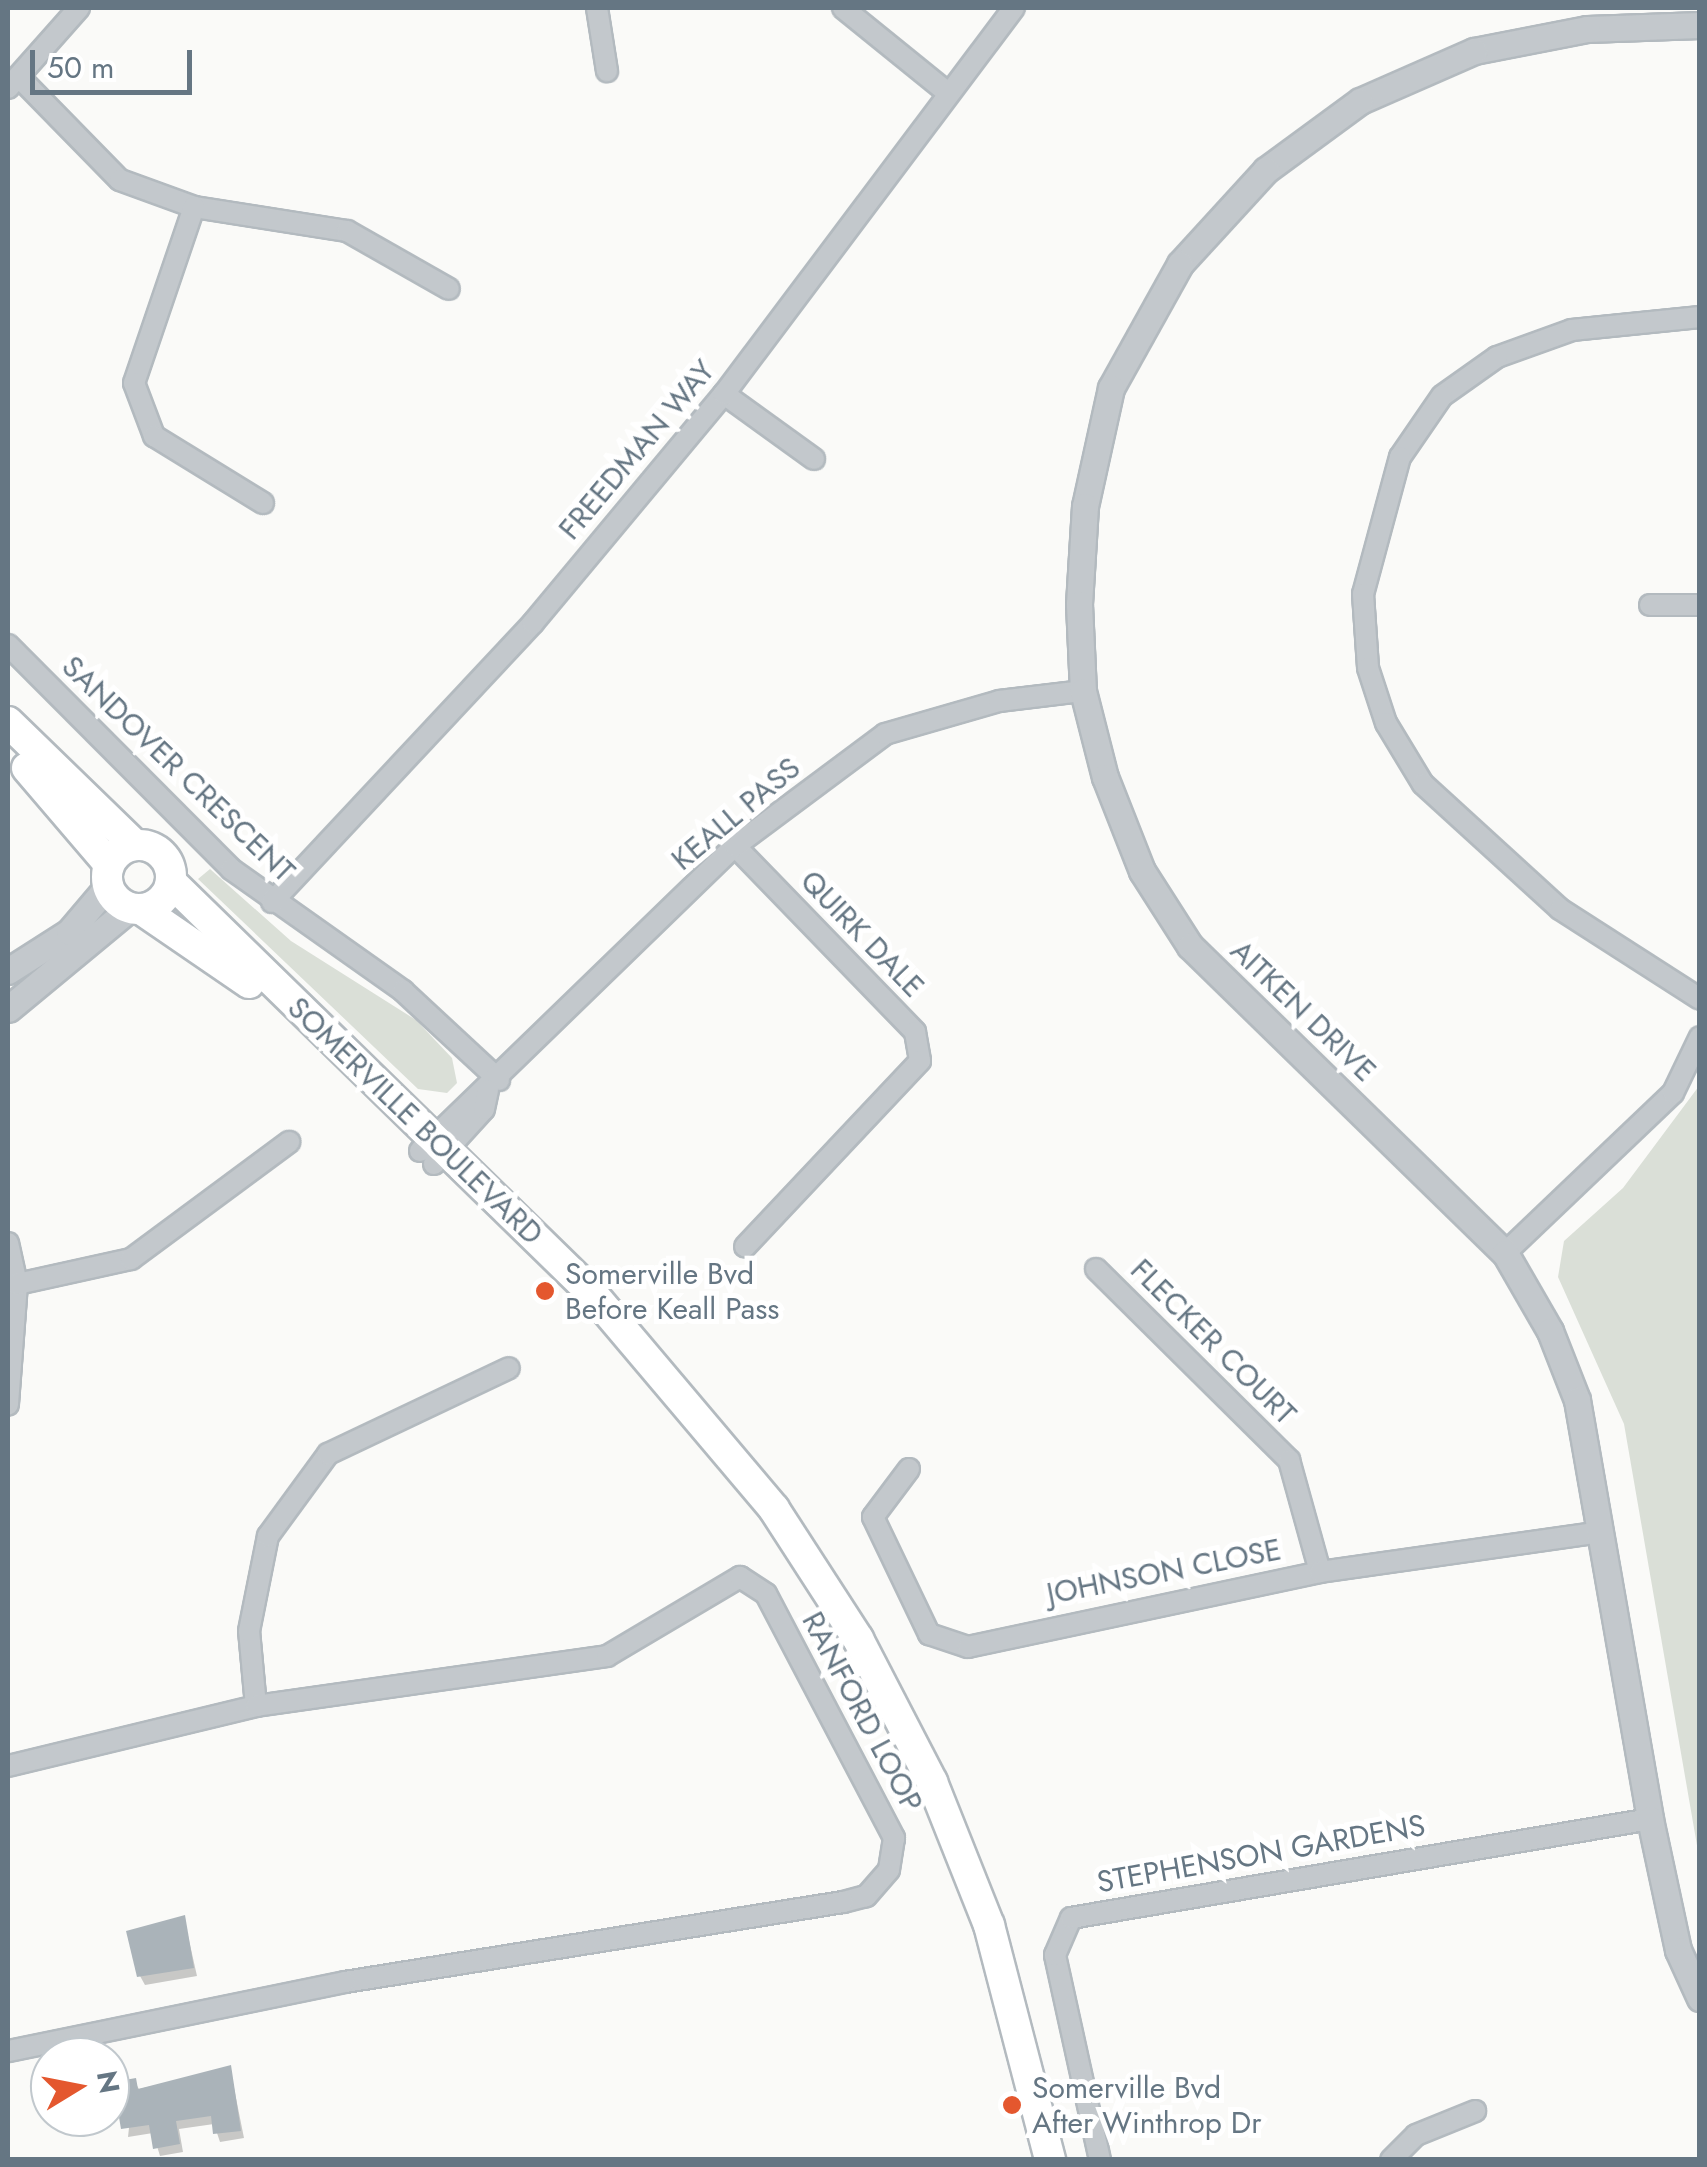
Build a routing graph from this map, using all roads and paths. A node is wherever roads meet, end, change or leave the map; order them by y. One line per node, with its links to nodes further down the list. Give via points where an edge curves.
1 (80, 8): 7 (street)
2 (597, 8): 6 (street)
3 (842, 8): 8 (street)
4 (1014, 8): 8 (street, FREEDMAN WAY)
5 (1700, 25): 18 (street, AITKEN DRIVE, via 1587,29 1474,51 1360,100 1254,183 1180,264 1112,388 1085,506)
6 (607, 72)
7 (13, 82): 9 (street, via 120,180)
8 (948, 92): 12 (street, FREEDMAN WAY)
9 (194, 207): 10 (street, via 346,230); 14 (street, via 134,383 154,436)
10 (448, 288)
11 (1700, 316): 28 (street, via 1572,330 1496,357 1442,396 1400,456 1363,594 1380,705 1423,784 1560,909)
12 (724, 394): 13 (street); 25 (street, FREEDMAN WAY, via 533,622)
13 (814, 459)
14 (263, 503)
15 (1650, 605): 16 (street)
16 (1700, 605)
17 (8, 646): 25 (street, SANDOVER CRESCENT)
18 (1083, 691): 22 (street, KEALL PASS, via 999,701 885,734); 36 (street, AITKEN DRIVE, via 1142,870 1190,946)
19 (8, 722): 21 (main road)
20 (8, 748): 23 (main road)
21 (134, 845): 23 (main road); 24 (main road, via 162,854)
22 (734, 846): 31 (street, KEALL PASS); 35 (street, QUIRK DALE, via 915,1032 920,1061)
23 (109, 875): 26 (main road); 27 (street, via 69,932)
24 (171, 882): 26 (main road, via 161,900); 33 (main road, SOMERVILLE BOULEVARD)
25 (272, 902): 31 (street, SANDOVER CRESCENT, via 403,991)
26 (136, 908): 29 (street); 33 (main road, SOMERVILLE BOULEVARD, via 248,982)
27 (8, 971)
28 (1700, 999)
29 (8, 1009)
30 (1700, 1037): 36 (street, via 1673,1093)
31 (493, 1086): 33 (street, KEALL PASS, via 468,1097)
32 (289, 1142): 38 (street, via 131,1258)
33 (434, 1151): 50 (main road, SOMERVILLE BOULEVARD, via 718,1463 822,1612 901,1757 960,1896); 51 (main road, SOMERVILLE BOULEVARD, via 666,1372 774,1509 858,1639 932,1782 989,1924)
34 (8, 1242): 38 (street)
35 (745, 1246)
36 (1506, 1253): 42 (street, AITKEN DRIVE, via 1578,1400)
37 (1096, 1269): 43 (street, FLECKER COURT, via 1290,1460)
38 (17, 1284): 40 (street)
39 (510, 1368): 44 (street, via 328,1454 268,1536 249,1631)
40 (8, 1405)
41 (910, 1469): 43 (street, JOHNSON CLOSE, via 873,1517 929,1634 968,1648)
42 (1602, 1532): 43 (street, JOHNSON CLOSE); 46 (street, AITKEN DRIVE)
43 (1320, 1572)
44 (256, 1706): 45 (street, RANFORD LOOP); 48 (street, RANFORD LOOP, via 608,1656 740,1577 766,1594 894,1838 889,1870 866,1896 844,1902 345,1982)
45 (8, 1766)
46 (1650, 1819): 47 (street, AITKEN DRIVE, via 1678,1950); 52 (street, STEPHENSON GARDENS, via 1071,1918 1055,1954)
47 (1700, 1998)
48 (8, 2051)
49 (1475, 2111): 53 (street, via 1416,2135)
50 (1033, 2160)
51 (1050, 2160)
52 (1100, 2160)
53 (1391, 2160)

